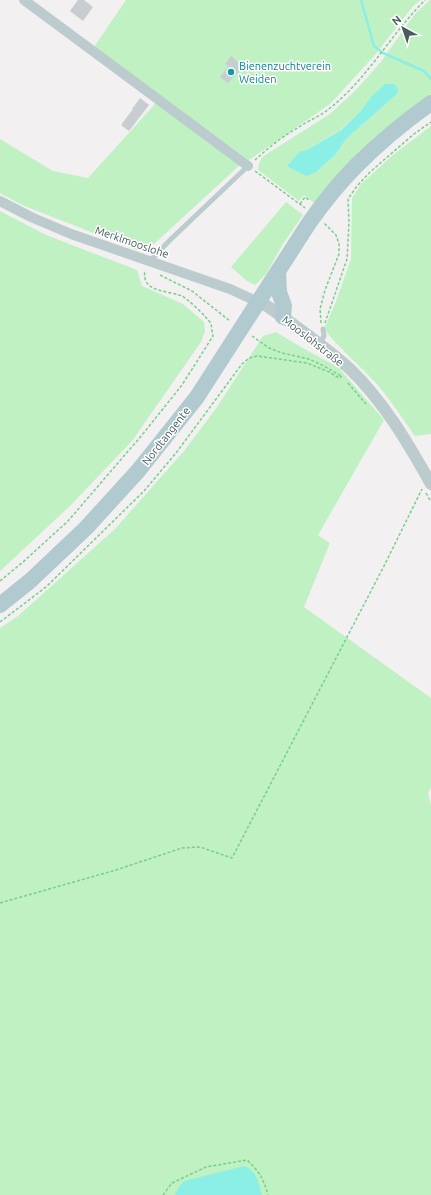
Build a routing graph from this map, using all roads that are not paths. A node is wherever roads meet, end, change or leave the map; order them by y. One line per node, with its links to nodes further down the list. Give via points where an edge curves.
1 (24, 0): 3 (street)
2 (431, 103): 6 (main road, Nordtangente, via 388,136 355,167 325,201)
3 (248, 166): 5 (lane)
4 (0, 201): 5 (street, Merklmooslohe, via 31,217)
5 (147, 265): 7 (street, Merklmooslohe, via 230,289)
6 (278, 272): 7 (main road, Nordtangente); 8 (main road, via 279,292 284,306)
7 (258, 302): 8 (street, Mooslohstraße); 12 (main road, Nordtangente, via 196,397 138,471 86,528 30,581)
8 (283, 317): 10 (street, Mooslohstraße)
9 (324, 329): 10 (lane)
10 (320, 343): 11 (street, Mooslohstraße, via 346,373 368,389 388,414 409,446)
11 (427, 486)
12 (0, 605)

